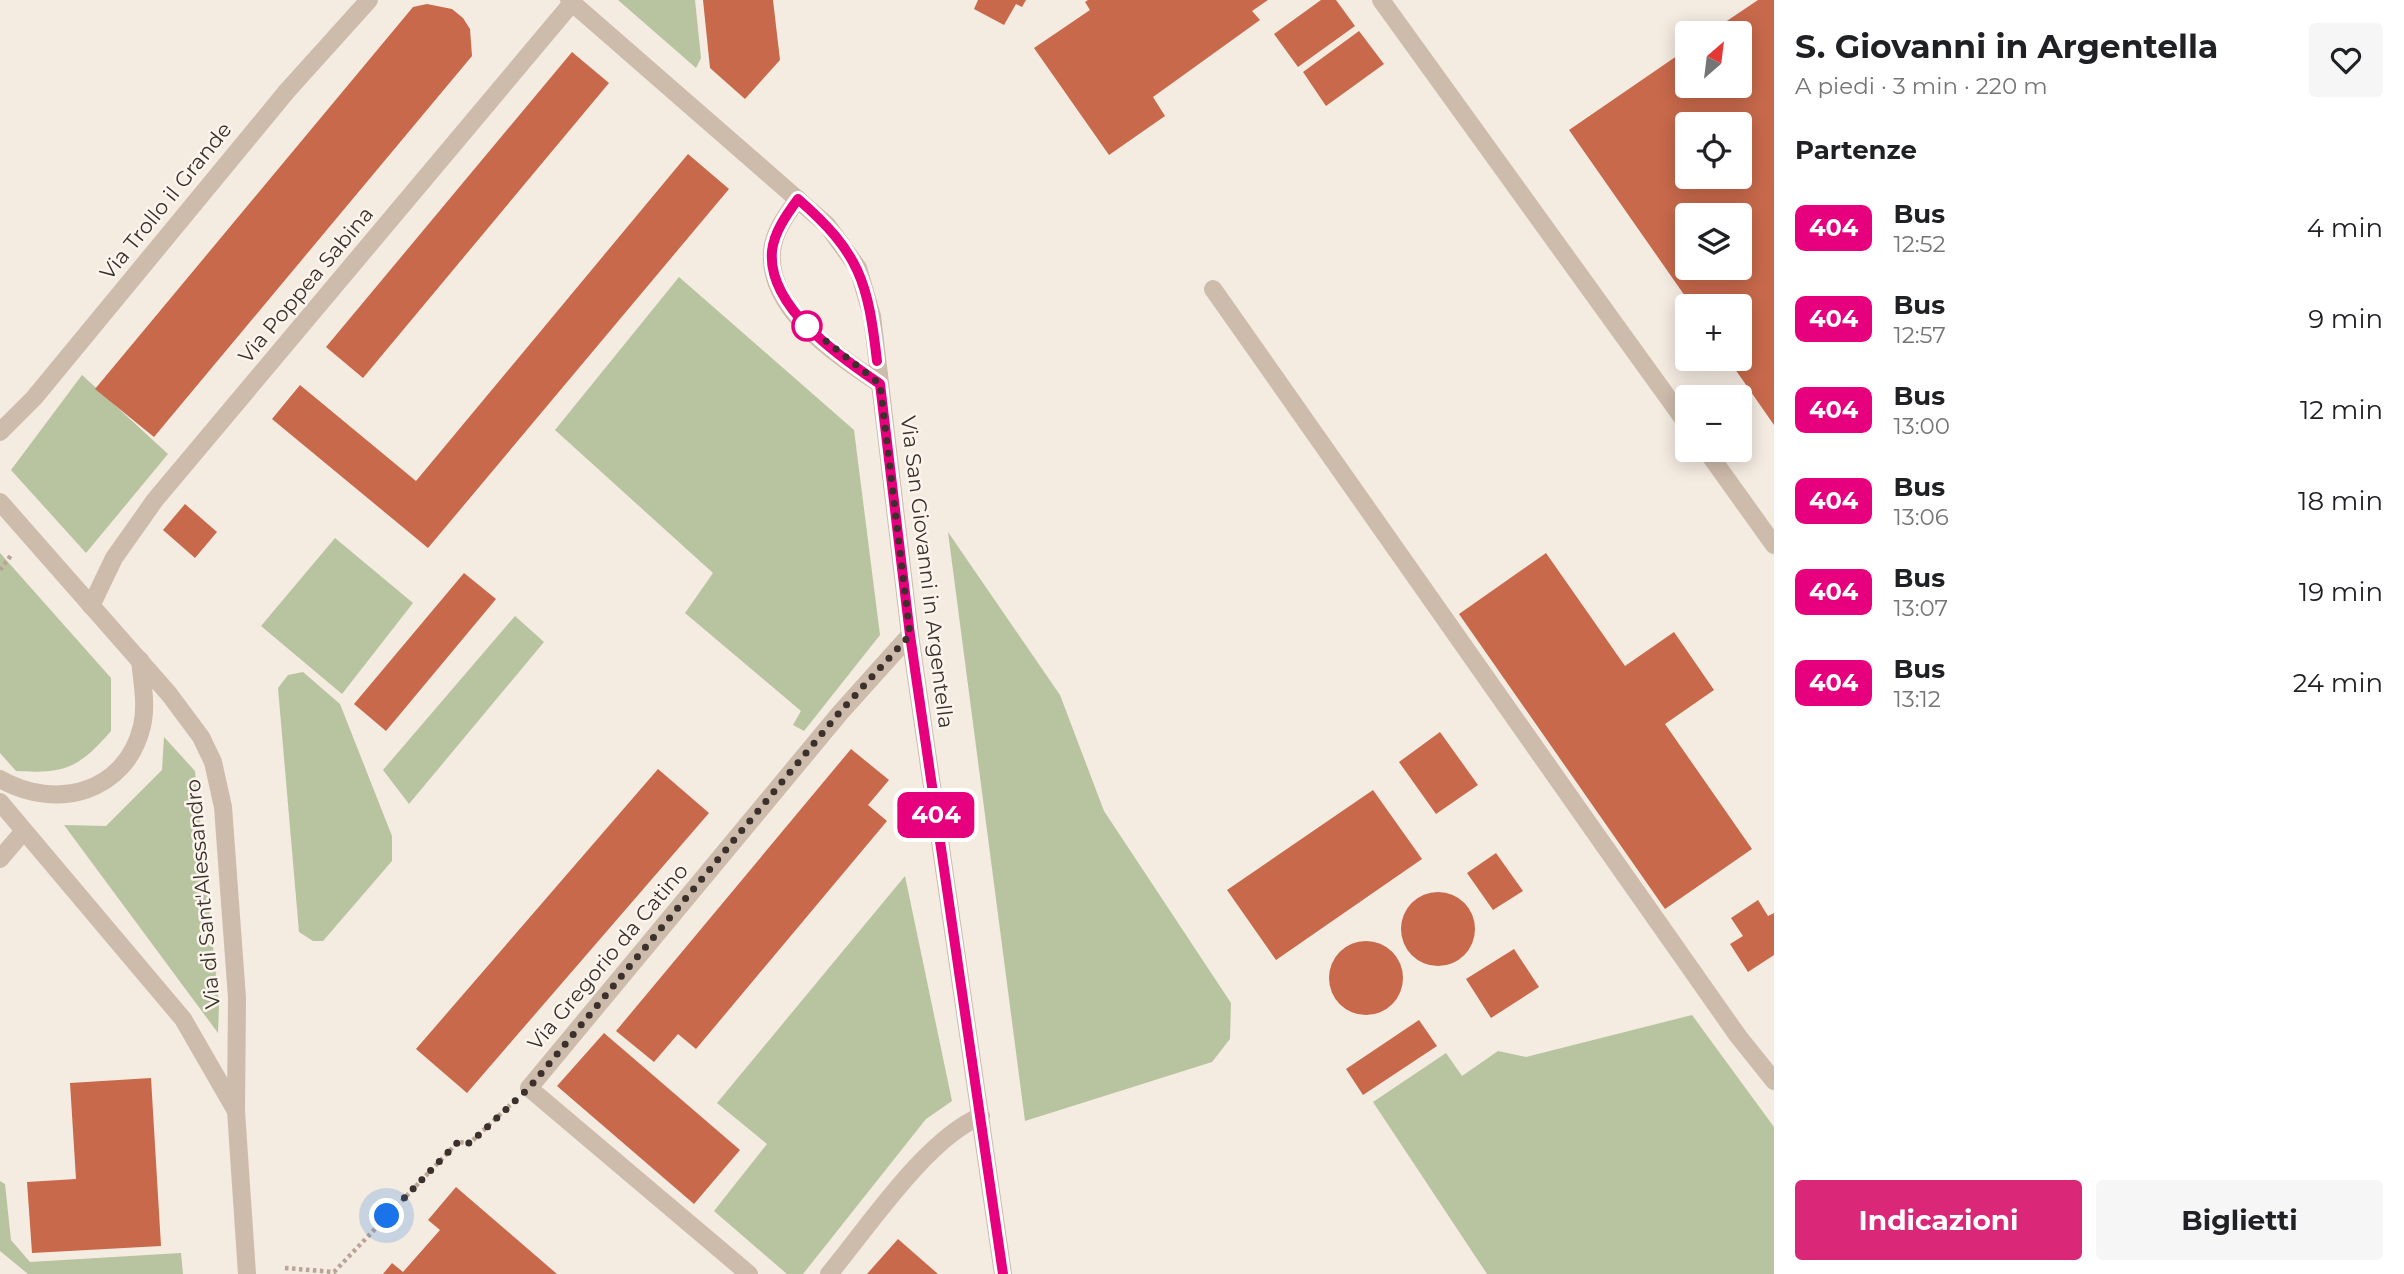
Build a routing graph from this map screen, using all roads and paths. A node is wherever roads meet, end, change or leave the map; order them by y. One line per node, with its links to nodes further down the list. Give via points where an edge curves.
1 (369, 0): 8 (street, Via Trollo il Grande, via 287,91 34,398)
2 (1381, 0): 7 (street)
3 (570, 2): 4 (street, Via San Giovanni in Argentella); 14 (street, Via Poppea Sabina, via 155,500 114,558)
4 (798, 199): 6 (street, Via San Giovanni in Argentella, via 827,225 858,268 869,299); 6 (street, via 777,233 772,252 783,294 816,335)
5 (1213, 289): 21 (street, via 1730,1025)
6 (880, 384): 15 (street, Via San Giovanni in Argentella)
7 (1675, 407)
8 (0, 432)
9 (1715, 462): 11 (street)
10 (0, 502): 14 (street, Via di Sant'Alessandro)
11 (1774, 545)
12 (13, 553): 13 (path)
13 (0, 570)
14 (91, 606): 16 (street, Via di Sant'Alessandro)
15 (910, 635): 22 (street, Via Gregorio da Catino, via 839,713); 24 (street, Via San Giovanni in Argentella)
16 (140, 660): 17 (street, via 142,726 128,756 104,783 88,791 50,796 21,790); 23 (street, Via di Sant'Alessandro, via 201,737 218,779 237,998)
17 (0, 779)
18 (0, 802): 19 (street)
19 (23, 832): 20 (street); 23 (street, via 183,1019)
20 (0, 859)
21 (1774, 1081)
22 (529, 1088): 25 (path, via 470,1143 458,1142 334,1272); 27 (street)
23 (236, 1111): 26 (street, Via di Sant'Alessandro)
24 (981, 1116): 28 (street, via 931,1150); 29 (street, Via San Giovanni in Argentella)
25 (285, 1268)
26 (247, 1274)
27 (750, 1274)
28 (829, 1274)
29 (1003, 1274)

